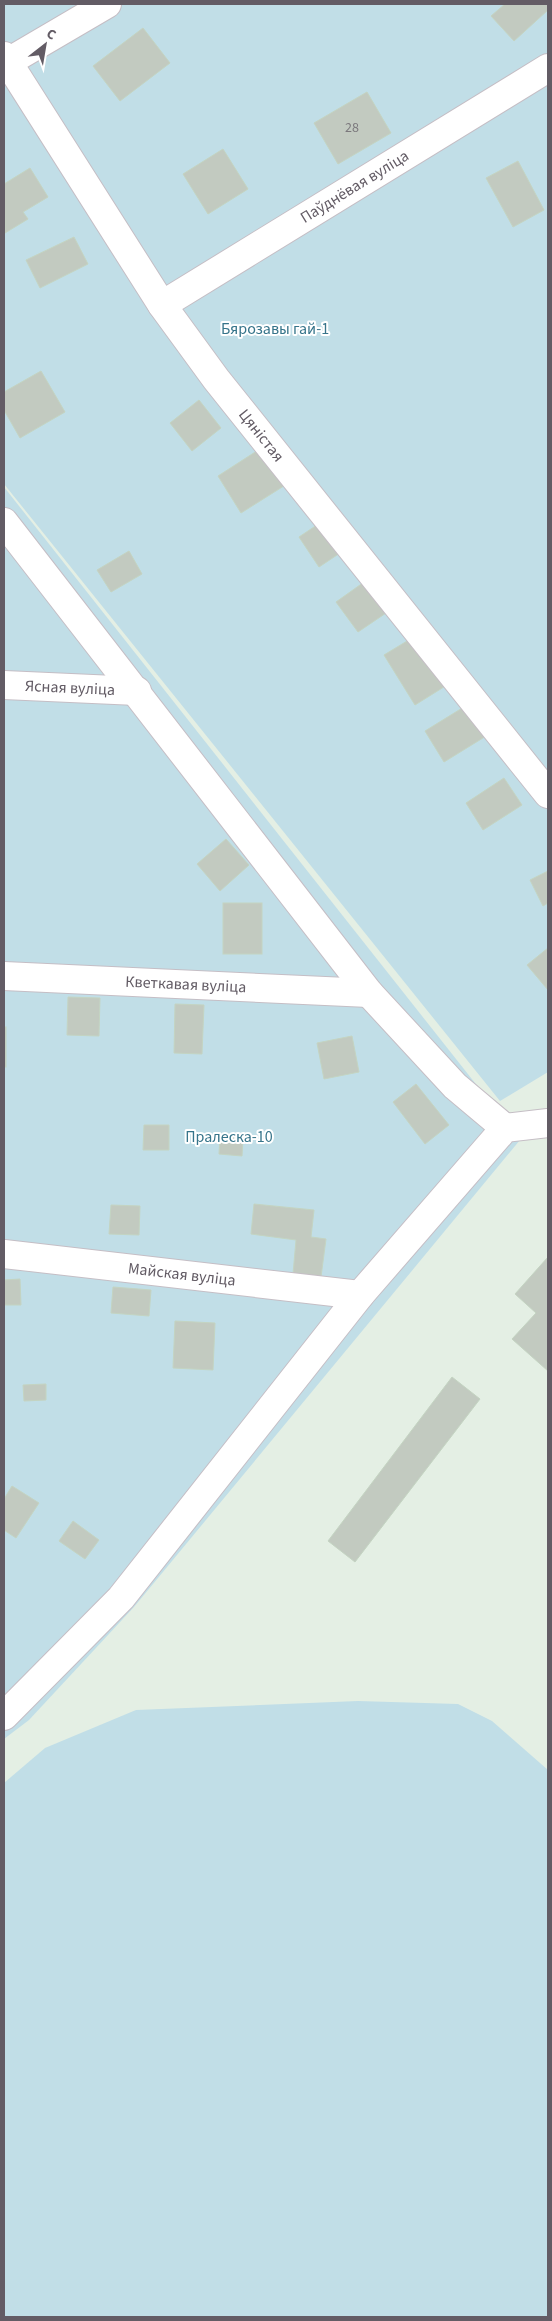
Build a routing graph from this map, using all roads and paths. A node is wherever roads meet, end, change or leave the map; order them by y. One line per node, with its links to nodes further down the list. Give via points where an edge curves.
1 (106, 4): 2 (street)
2 (6, 59): 4 (street, Цяністая)
3 (548, 68): 4 (street, Паўднёвая вуліца)
4 (162, 304): 8 (street, Цяністая, via 216,379)
5 (4, 522): 7 (street)
6 (4, 685): 7 (street, Ясная вуліца)
7 (137, 691): 10 (street)
8 (548, 794)
9 (4, 976): 10 (street, Кветкавая вуліца)
10 (369, 993): 12 (street, via 455,1086)
11 (548, 1123): 12 (street)
12 (505, 1128): 14 (street)
13 (4, 1254): 14 (street, Майская вуліца)
14 (360, 1296): 15 (street, via 122,1598)
15 (15, 1693): 16 (street)
16 (4, 1716)

